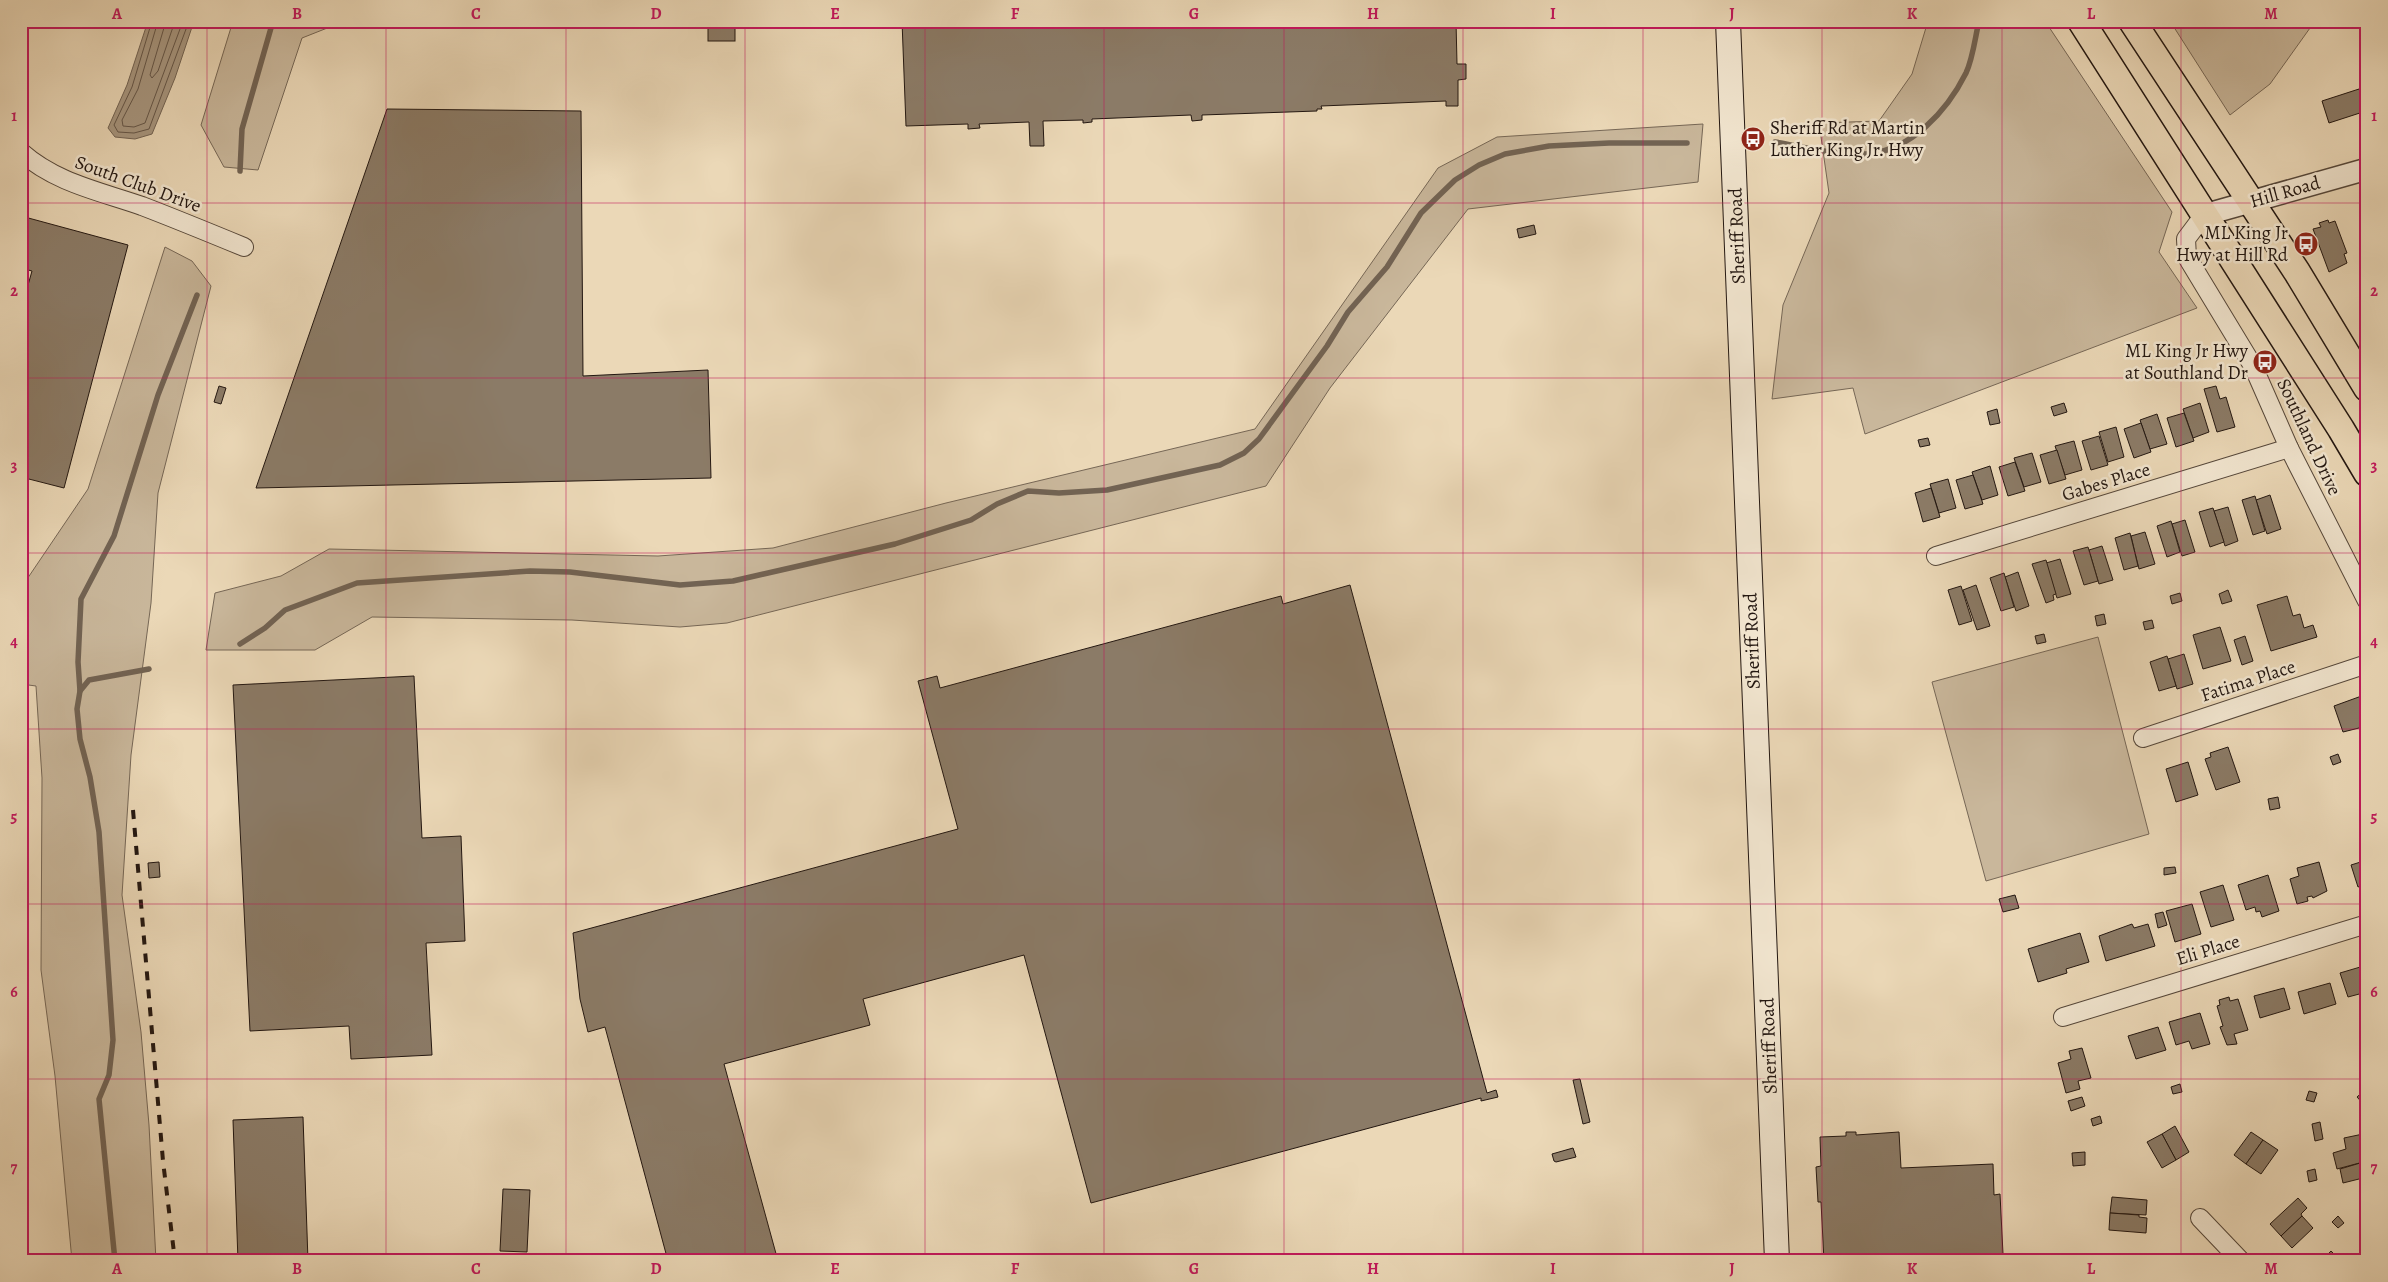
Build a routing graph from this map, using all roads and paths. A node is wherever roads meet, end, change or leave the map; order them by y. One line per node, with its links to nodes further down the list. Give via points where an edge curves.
1 (1728, 21): 19 (main road, Sheriff Road)
2 (2081, 21): 7 (main road)
3 (2132, 21): 6 (main road)
4 (21, 152): 8 (street, South Club Drive, via 59,178 172,217)
5 (2367, 169): 6 (street, Hill Road)
6 (2250, 202): 7 (street, Hill Road); 9 (main road)
7 (2204, 215): 10 (street, Southland Drive, via 2186,239 2187,257 2253,366); 11 (main road)
8 (244, 247)
9 (2367, 388)
10 (2289, 448): 12 (street, Gabes Place); 13 (street, Southland Drive)
11 (2367, 473)
12 (1936, 556)
13 (2367, 601)
14 (2367, 664): 15 (street, Fatima Place)
15 (2143, 738)
16 (2367, 924): 17 (street, Eli Place)
17 (2062, 1017)
18 (2200, 1218): 20 (street)
19 (1777, 1261)
20 (2241, 1261)

